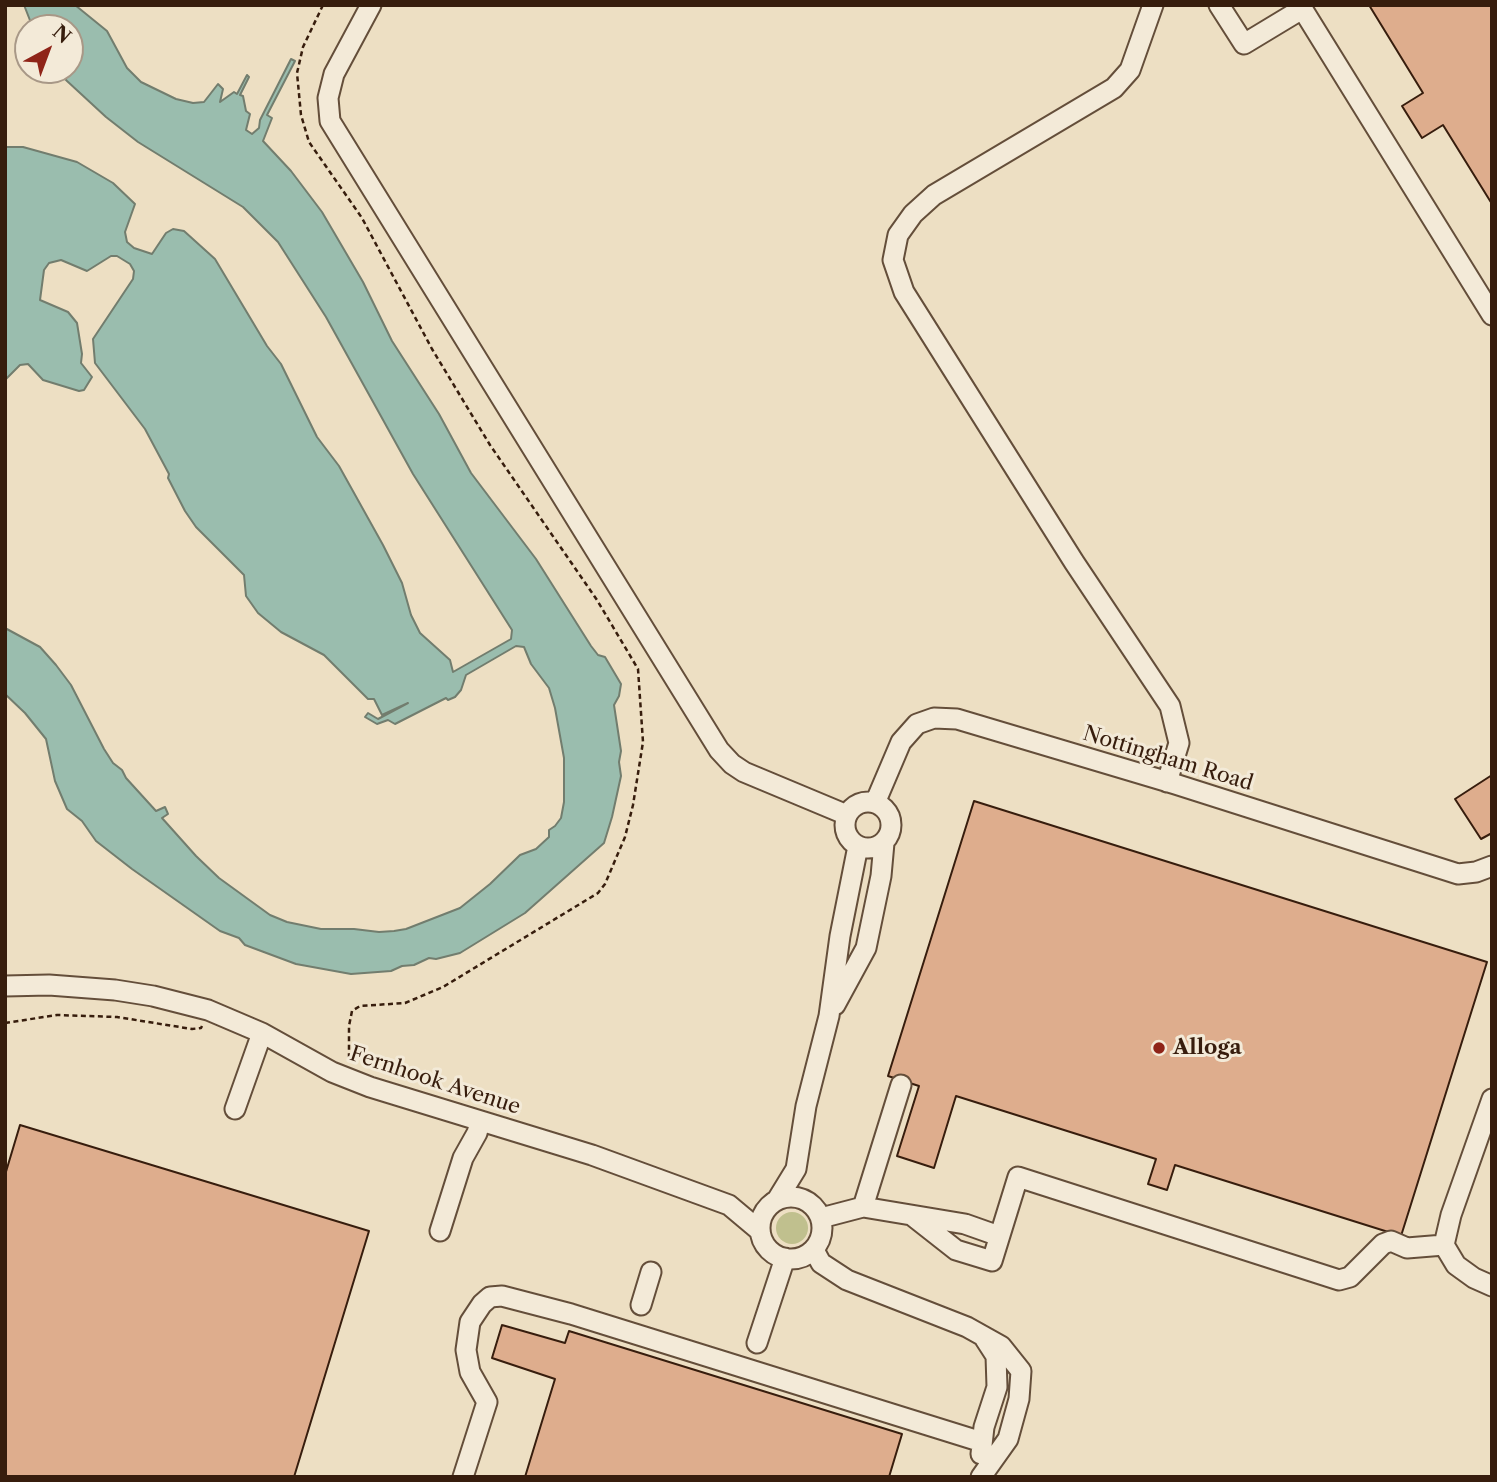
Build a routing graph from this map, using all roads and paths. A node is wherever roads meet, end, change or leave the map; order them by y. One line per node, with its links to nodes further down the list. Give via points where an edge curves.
1 (323, 5): 18 (path, via 303,47 297,73 309,142 362,218 490,445 597,600 638,669 643,742 625,837 598,893 443,987 405,1003 360,1006 352,1011)
2 (371, 5): 9 (street, via 334,74 328,98 330,121 719,750 744,772)
3 (1153, 5): 7 (street, via 1130,70 1114,88 934,195 898,234 893,260 905,292 1170,706 1179,743)
4 (1219, 5): 5 (street, via 1244,44)
5 (1301, 7): 6 (street)
6 (1492, 315)
7 (1167, 782): 8 (street, Nottingham Road, via 957,719 934,718 917,724 901,742); 12 (street, Nottingham Road, via 1458,874)
8 (875, 803): 9 (street, via 859,804); 10 (street, via 891,821)
9 (847, 816): 11 (street, via 846,833)
10 (884, 843): 11 (street); 15 (street, via 866,948)
11 (858, 846): 15 (street)
12 (1492, 866)
13 (5, 986): 14 (street, Fernhook Avenue, via 115,990)
14 (208, 1010): 16 (path, via 201,1028 57,1015); 17 (street, Fernhook Avenue)
15 (829, 1016): 23 (street, via 806,1106)
16 (5, 1023)
17 (262, 1033): 18 (street, Fernhook Avenue); 21 (street)
18 (350, 1079): 22 (street, Fernhook Avenue)
19 (901, 1085): 27 (street)
20 (1492, 1099): 33 (street)
21 (235, 1109)
22 (480, 1122): 26 (street, Fernhook Avenue, via 592,1154); 30 (street, via 463,1158)
23 (796, 1169): 24 (street); 25 (street)
24 (804, 1200): 25 (street, via 786,1197); 29 (street)
25 (775, 1202): 26 (street, Fernhook Avenue); 31 (street, via 761,1221)
26 (729, 1205): 31 (street, Fernhook Avenue)
27 (863, 1208): 28 (street); 29 (street)
28 (914, 1217): 32 (street, via 965,1224); 32 (street, via 956,1250 992,1261)
29 (821, 1218): 34 (street, via 822,1231)
30 (440, 1231)
31 (760, 1231): 35 (street, via 768,1249)
32 (999, 1236): 33 (street, via 1018,1177 1339,1280 1350,1277 1391,1241 1407,1248)
33 (1444, 1245): 37 (street, via 1456,1265)
34 (814, 1250): 35 (street, via 803,1257); 39 (street, via 821,1263 847,1280)
35 (785, 1258): 40 (street)
36 (651, 1272): 38 (street)
37 (1492, 1286)
38 (641, 1305)
39 (982, 1335): 41 (street, via 996,1356 997,1387); 43 (street, via 1001,1346 1021,1371 1008,1439)
40 (757, 1343)
41 (982, 1442): 42 (street, via 502,1296 490,1297 470,1322 466,1350 470,1372 486,1402); 43 (street)
42 (463, 1477)
43 (980, 1477)

